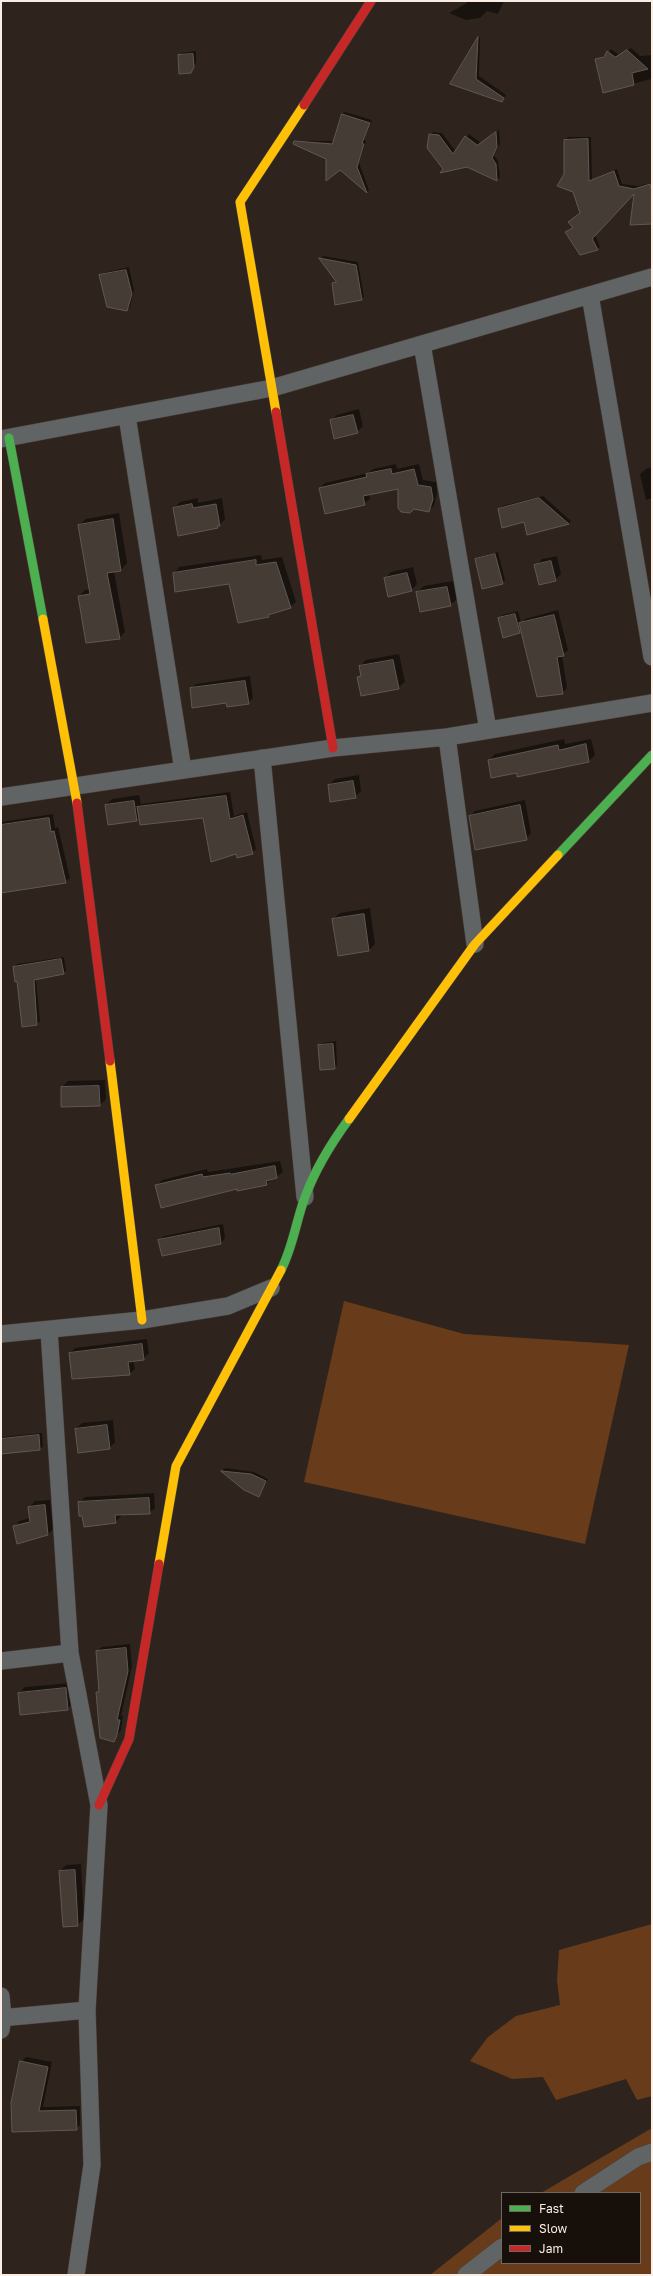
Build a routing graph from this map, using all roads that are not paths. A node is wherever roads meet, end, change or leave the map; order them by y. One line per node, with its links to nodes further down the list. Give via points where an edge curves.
1 (371, 1): 5 (street, via 240,202)
2 (652, 277): 3 (street)
3 (590, 295): 4 (street); 8 (street)
4 (422, 344): 5 (street); 10 (street)
5 (272, 388): 6 (street); 12 (street)
6 (127, 416): 7 (street); 15 (street)
7 (5, 439): 16 (street)
8 (652, 657)
9 (652, 703): 10 (street)
10 (488, 730): 11 (street)
11 (447, 737): 12 (street); 18 (street)
12 (333, 748): 14 (street)
13 (652, 755): 18 (street)
14 (262, 758): 15 (street); 19 (street)
15 (183, 770): 16 (street)
16 (75, 786): 17 (street); 21 (street)
17 (1, 797)
18 (475, 944): 19 (street, via 335,1138)
19 (305, 1197): 20 (street, via 288,1257)
20 (271, 1288): 21 (street, via 228,1306); 26 (street, via 176,1466 129,1739)
21 (142, 1320): 22 (street)
22 (49, 1330): 23 (street); 24 (street)
23 (1, 1334)
24 (70, 1653): 25 (street); 26 (street)
25 (1, 1661)
26 (99, 1805): 28 (street)
27 (1, 1996): 29 (street)
28 (87, 2010): 29 (street); 33 (street, via 92,2166)
29 (2, 2022)
30 (652, 2152): 31 (street, via 638,2157)
31 (585, 2192)
32 (501, 2248): 34 (street)
33 (76, 2275)
34 (466, 2275)

